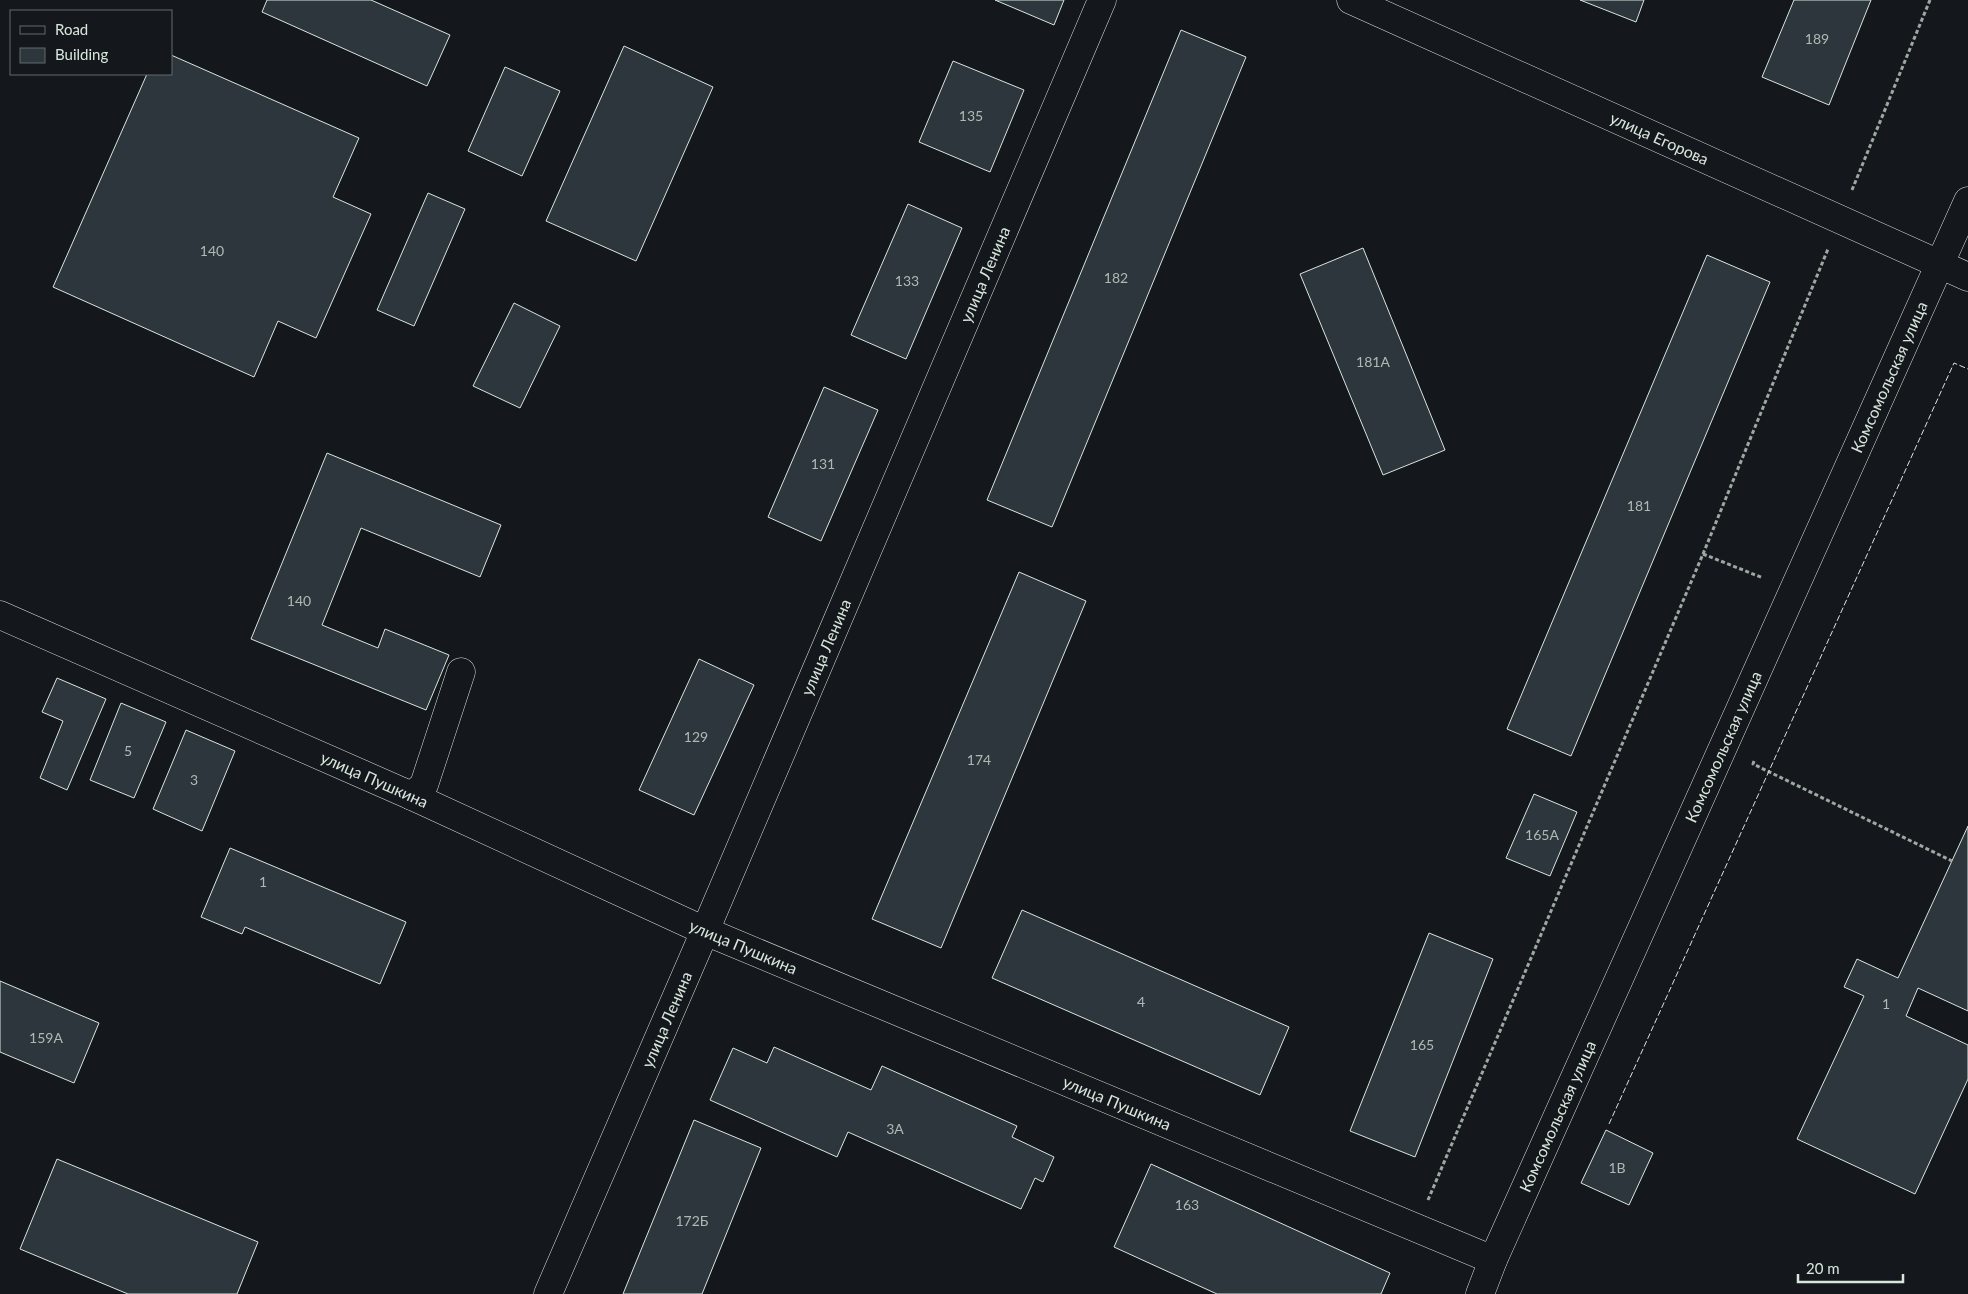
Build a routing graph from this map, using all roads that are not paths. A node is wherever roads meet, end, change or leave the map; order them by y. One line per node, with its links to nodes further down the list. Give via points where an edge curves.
1 (1102, 0): 9 (street, улица Ленина)
2 (1351, 0): 4 (street, улица Егорова)
3 (1968, 202): 4 (street, Комсомольская улица)
4 (1940, 265): 5 (street, улица Егорова); 10 (street, Комсомольская улица)
5 (1968, 277)
6 (0, 615): 8 (street, улица Пушкина)
7 (460, 672): 8 (street, via 424,785)
8 (412, 796): 9 (street, улица Пушкина)
9 (705, 931): 10 (street, улица Пушкина); 11 (street, улица Ленина)
10 (1493, 1260): 12 (street, Комсомольская улица)
11 (548, 1294)
12 (1480, 1294)

